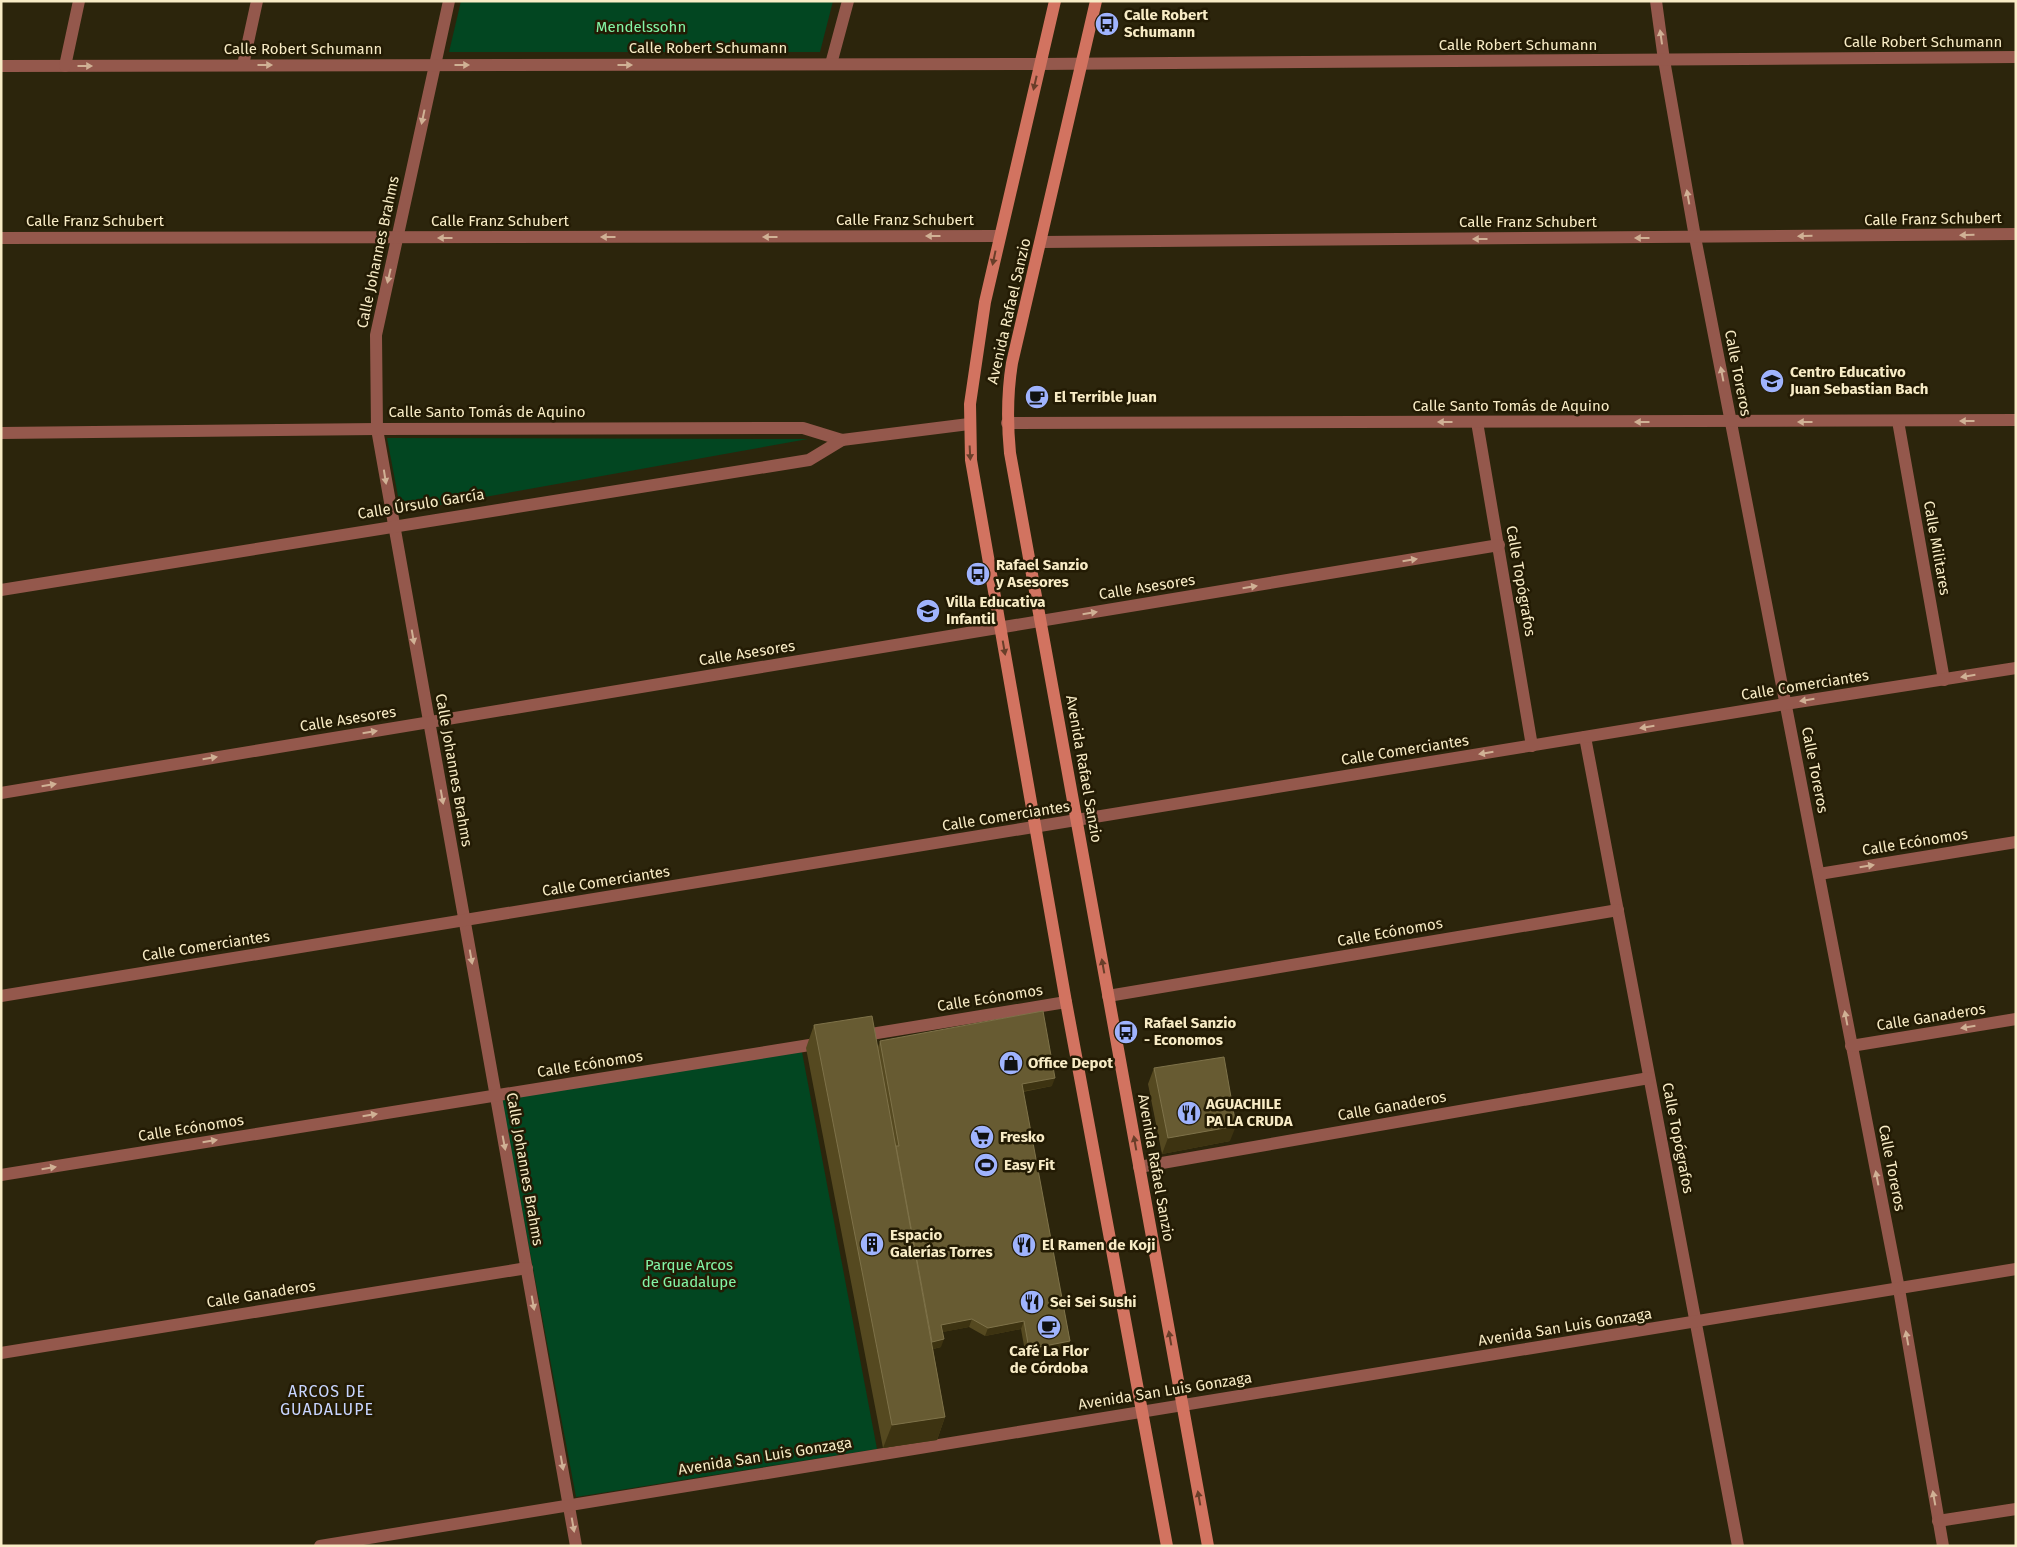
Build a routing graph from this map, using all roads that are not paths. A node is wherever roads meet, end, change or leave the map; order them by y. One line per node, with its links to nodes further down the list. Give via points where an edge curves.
1 (80, 1): 16 (street)
2 (258, 1): 14 (street)
3 (449, 1): 10 (street, Calle Johannes Brahms)
4 (848, 1): 11 (street)
5 (1054, 1): 12 (main road, Avenida Rafael Sanzio)
6 (1096, 1): 13 (main road, Avenida Rafael Sanzio)
7 (1656, 1): 9 (street, Calle Toreros, one-way to 7)
8 (2016, 57): 9 (street, Calle Robert Schumann)
9 (1664, 60): 13 (street, Calle Robert Schumann); 19 (street, Calle Toreros, one-way to 9)
10 (434, 64): 11 (street, Calle Robert Schumann, one-way to 11); 14 (street, Calle Robert Schumann, one-way to 10); 21 (street, Calle Johannes Brahms, one-way to 21)
11 (832, 64): 12 (street, Calle Robert Schumann)
12 (1040, 64): 13 (street, Calle Robert Schumann); 18 (main road, Avenida Rafael Sanzio, one-way to 18)
13 (1082, 64): 22 (main road, Avenida Rafael Sanzio)
14 (243, 65): 16 (street, Calle Robert Schumann, one-way to 14)
15 (1, 66): 16 (street, Calle Robert Schumann)
16 (65, 66)
17 (2016, 234): 19 (street, Calle Franz Schubert, one-way to 19)
18 (999, 236): 21 (street, Calle Franz Schubert, one-way to 21); 28 (main road, Avenida Rafael Sanzio, one-way to 28, via 979,335)
19 (1695, 237): 22 (street, Calle Franz Schubert, one-way to 22); 26 (street, Calle Toreros, one-way to 19)
20 (1, 238): 21 (street, Calle Franz Schubert)
21 (398, 238): 29 (street, Calle Johannes Brahms, one-way to 29, via 376,335)
22 (1041, 242): 27 (main road, Avenida Rafael Sanzio, via 1012,363)
23 (2016, 420): 24 (street, Calle Santo Tomás de Aquino, one-way to 24)
24 (1898, 421): 26 (street, Calle Santo Tomás de Aquino, one-way to 26); 38 (street, Calle Militares)
25 (1477, 422): 26 (street, Calle Santo Tomás de Aquino, one-way to 25); 27 (street, Calle Santo Tomás de Aquino, one-way to 27); 33 (street, Calle Topógrafos)
26 (1731, 422): 39 (street, Calle Toreros)
27 (1007, 423): 35 (main road, Avenida Rafael Sanzio)
28 (969, 424): 31 (street, Calle Santo Tomás de Aquino); 36 (main road, Avenida Rafael Sanzio, one-way to 36, via 970,460)
29 (377, 429): 30 (street, Calle Santo Tomás de Aquino); 31 (street, Calle Santo Tomás de Aquino, via 803,428); 32 (street, Calle Johannes Brahms, one-way to 32)
30 (1, 433)
31 (842, 440): 32 (street, Calle Úrsulo García, via 808,460)
32 (393, 525): 34 (street, Calle Úrsulo García); 40 (street, Calle Johannes Brahms, one-way to 40)
33 (1499, 546): 35 (street, Calle Asesores, one-way to 33); 42 (street, Calle Topógrafos)
34 (1, 590)
35 (1042, 621): 36 (street, Calle Asesores); 44 (main road, Avenida Rafael Sanzio)
36 (1001, 628): 40 (street, Calle Asesores); 45 (main road, Avenida Rafael Sanzio, one-way to 45)
37 (2016, 668): 38 (street, Calle Comerciantes, one-way to 38)
38 (1944, 680): 39 (street, Calle Comerciantes, one-way to 39)
39 (1785, 704): 41 (street, Calle Comerciantes, one-way to 41); 47 (street, Calle Toreros)
40 (429, 722): 43 (street, Calle Asesores, one-way to 40); 49 (street, Calle Johannes Brahms, one-way to 49)
41 (1585, 737): 42 (street, Calle Comerciantes); 48 (street, Calle Topógrafos)
42 (1532, 746): 44 (street, Calle Comerciantes, one-way to 44)
43 (1, 793)
44 (1077, 822): 45 (street, Calle Comerciantes); 51 (main road, Avenida Rafael Sanzio, one-way to 44)
45 (1037, 828): 49 (street, Calle Comerciantes); 52 (main road, Avenida Rafael Sanzio)
46 (2016, 842): 47 (street, Calle Ecónomos, one-way to 46)
47 (1819, 874): 54 (street, Calle Toreros, one-way to 47)
48 (1618, 910): 51 (street, Calle Ecónomos); 55 (street, Calle Topógrafos)
49 (464, 920): 50 (street, Calle Comerciantes); 56 (street, Calle Johannes Brahms, one-way to 56)
50 (1, 996)
51 (1108, 996): 57 (main road, Avenida Rafael Sanzio, one-way to 51)
52 (1066, 1002): 56 (street, Calle Ecónomos); 65 (main road, Avenida Rafael Sanzio)
53 (2016, 1019): 54 (street, Calle Ganaderos, one-way to 54)
54 (1852, 1046): 61 (street, Calle Toreros, one-way to 54)
55 (1650, 1078): 57 (street, Calle Ganaderos); 62 (street, Calle Topógrafos)
56 (495, 1095): 58 (street, Calle Ecónomos, one-way to 56); 59 (street, Calle Johannes Brahms, one-way to 59)
57 (1139, 1167): 64 (main road, Avenida Rafael Sanzio, one-way to 57)
58 (1, 1175)
59 (526, 1268): 63 (street, Calle Ganaderos); 66 (street, Calle Johannes Brahms, one-way to 66)
60 (2016, 1269): 61 (street, Avenida San Luis Gonzaga)
61 (1899, 1289): 62 (street, Avenida San Luis Gonzaga); 68 (street, Calle Toreros, one-way to 61)
62 (1697, 1322): 64 (street, Avenida San Luis Gonzaga); 73 (street, Calle Topógrafos)
63 (1, 1353)
64 (1182, 1406): 65 (street, Avenida San Luis Gonzaga); 72 (main road, Avenida Rafael Sanzio, one-way to 64)
65 (1143, 1411): 66 (street, Avenida San Luis Gonzaga); 71 (main road, Avenida Rafael Sanzio)
66 (569, 1505): 69 (street, Avenida San Luis Gonzaga); 70 (street, Calle Johannes Brahms, one-way to 70)
67 (2016, 1509): 68 (street)
68 (1938, 1521): 74 (street, Calle Toreros)
69 (320, 1546)
70 (576, 1546)
71 (1167, 1546)
72 (1208, 1546)
73 (1738, 1546)
74 (1942, 1546)

